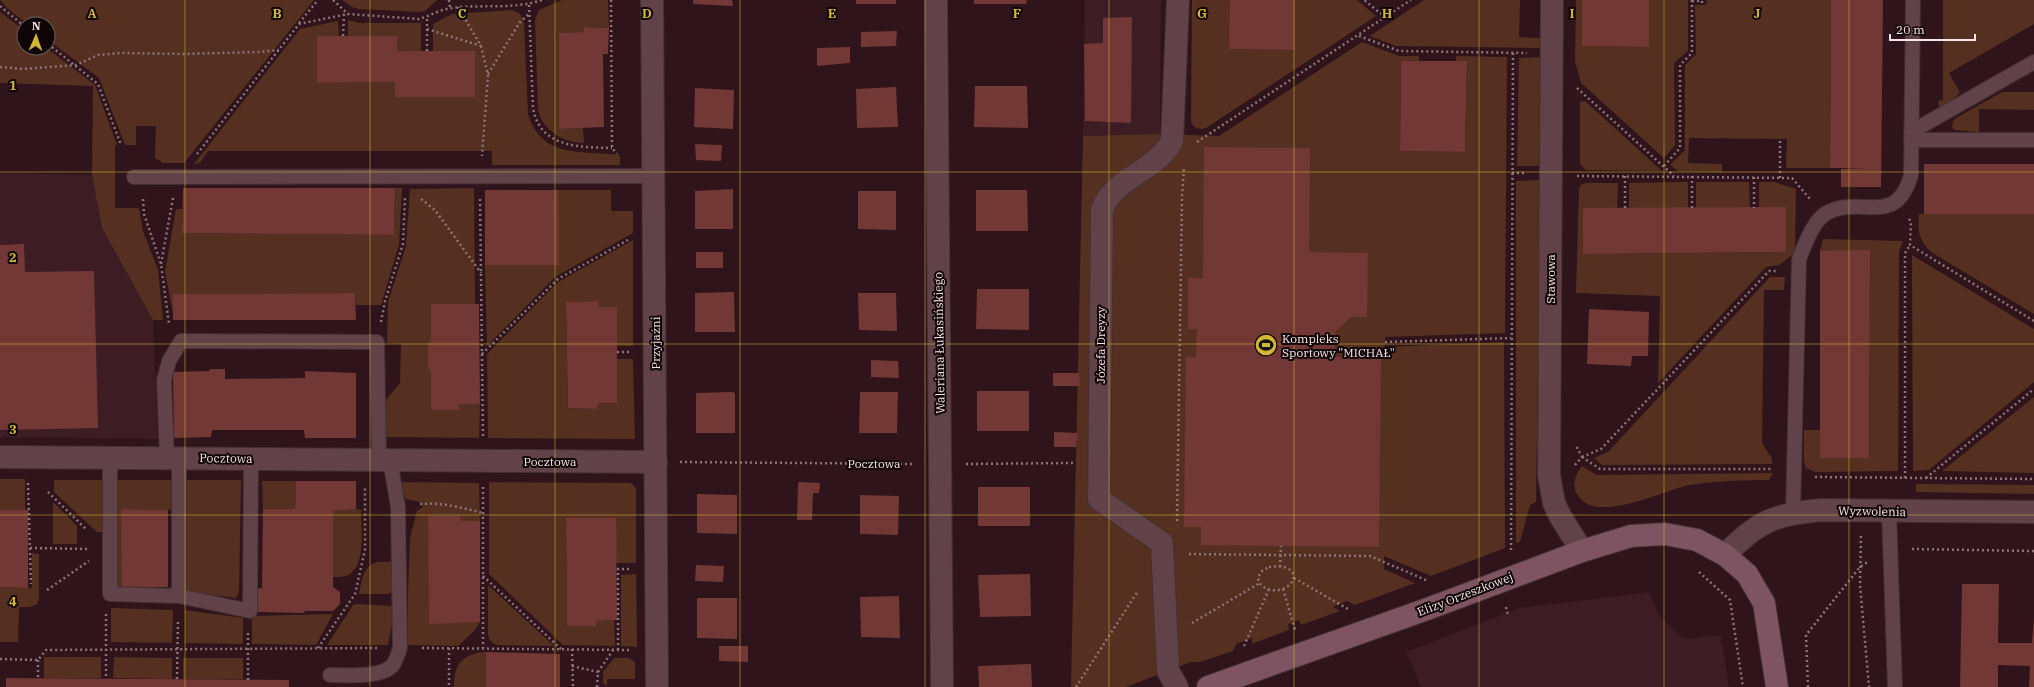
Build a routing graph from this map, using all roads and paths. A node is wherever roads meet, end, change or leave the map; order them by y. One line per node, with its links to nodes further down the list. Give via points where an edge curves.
1 (318, 0): 25 (path)
2 (333, 0): 19 (path)
3 (449, 0): 18 (path)
4 (542, 0): 14 (path)
5 (611, 0): 45 (path)
6 (652, 0): 51 (street, Przyjaźni)
7 (936, 0): 87 (street, Waleriana Łukasińskiego)
8 (1178, 0): 86 (street, Józefa Dreyzy, via 1172,141 1162,156 1111,194 1102,210)
9 (1364, 0): 23 (path)
10 (1411, 0): 23 (path)
11 (1552, 0): 34 (street, Stawowa)
12 (1913, 0): 40 (lane)
13 (1692, 1): 15 (path, via 1702,1); 47 (path, via 1692,53 1680,65 1680,148)
14 (529, 5): 17 (path); 20 (path)
15 (1702, 5)
16 (0, 6): 24 (path)
17 (458, 7): 18 (path); 29 (path)
18 (450, 8): 22 (path)
19 (348, 14): 21 (path); 22 (path, via 420,19)
20 (529, 14): 38 (path, via 520,22); 45 (path, via 534,118 542,131 564,144 585,148)
21 (344, 15): 25 (path); 28 (path)
22 (427, 17): 26 (path)
23 (1385, 17): 27 (path)
24 (16, 19)
25 (299, 24): 31 (path)
26 (427, 29): 29 (path); 32 (path)
27 (1358, 35): 33 (path, via 1399,51); 43 (path)
28 (343, 36)
29 (481, 46): 38 (path)
30 (56, 50): 36 (path)
31 (279, 50): 36 (path, via 183,54 120,52 98,55); 56 (path)
32 (427, 51)
33 (1513, 53): 34 (path); 48 (path)
34 (1551, 53): 49 (street, Stawowa)
35 (2034, 62): 40 (lane)
36 (76, 65): 37 (path, via 23,69); 44 (path, via 98,84)
37 (0, 67)
38 (488, 75): 50 (path)
39 (1576, 88): 47 (path)
40 (1911, 136): 42 (lane); 62 (lane, via 1907,189)
41 (1780, 139): 58 (path)
42 (2034, 140)
43 (1196, 143)
44 (121, 145)
45 (612, 148): 51 (path)
46 (1185, 166): 102 (path, via 1182,197)
47 (1664, 166): 53 (path)
48 (1512, 173): 49 (path); 73 (path)
49 (1550, 174): 52 (path); 110 (street, Stawowa, via 1549,475 1554,503)
50 (480, 176): 51 (lane); 56 (lane); 71 (path)
51 (646, 176): 85 (street, Przyjaźni)
52 (1625, 176): 53 (path); 63 (path)
53 (1674, 176): 54 (path)
54 (1692, 176): 57 (path); 64 (path)
55 (138, 177): 56 (lane); 69 (path, via 144,214)
56 (180, 177)
57 (1754, 177): 58 (path); 65 (path)
58 (1780, 178): 66 (path, via 1792,178)
59 (405, 193): 75 (path, via 403,244 385,301)
60 (175, 195): 69 (path)
61 (417, 196): 71 (path, via 434,210)
62 (1896, 201): 66 (lane, via 1880,208 1848,207 1835,209); 68 (path, via 1911,222)
63 (1625, 208)
64 (1692, 208)
65 (1754, 208)
66 (1824, 215): 70 (lane, via 1816,224 1799,259)
67 (631, 238): 77 (path, via 558,279)
68 (1910, 245): 72 (path); 90 (path, via 1905,253)
69 (160, 264): 74 (path, via 169,325)
70 (1799, 271): 88 (lane); 88 (path, via 1769,271 1601,449 1582,457 1600,469 1770,468)
71 (481, 273): 77 (path)
72 (2034, 321)
73 (1511, 338): 76 (path); 109 (path)
74 (181, 341): 75 (lane); 81 (lane, via 169,361 164,380)
75 (377, 342): 83 (lane)
76 (1385, 342)
77 (482, 354): 84 (path)
78 (2034, 389): 91 (path)
79 (0, 457): 80 (street, Pocztowa)
80 (110, 457): 81 (street, Pocztowa); 128 (lane)
81 (173, 458): 82 (street, Pocztowa); 129 (lane)
82 (251, 459): 83 (street, Pocztowa); 131 (lane, via 250,611)
83 (384, 460): 84 (street, Pocztowa); 96 (lane)
84 (483, 460): 85 (street, Pocztowa); 101 (path)
85 (656, 462): 87 (path, Pocztowa); 161 (street, Przyjaźni)
86 (1100, 463): 87 (path, Pocztowa); 164 (street, Józefa Dreyzy, via 1099,500 1162,543 1168,671)
87 (941, 464): 162 (street, Waleriana Łukasińskiego)
88 (1793, 477): 89 (path); 98 (lane)
89 (1863, 478): 90 (path); 97 (path)
90 (1905, 478): 91 (path)
91 (1926, 478): 92 (path)
92 (2034, 479)
93 (28, 480): 106 (path)
94 (365, 484): 142 (path, via 365,550 355,594)
95 (48, 492): 103 (path)
96 (398, 507): 101 (path, via 430,503); 137 (lane)
97 (1862, 511): 98 (street, Wyzwolenia); 99 (street, Wyzwolenia); 116 (path)
98 (1793, 512): 114 (street, Wyzwolenia, via 1774,517 1744,535)
99 (1889, 512): 100 (street, Wyzwolenia); 108 (lane)
100 (2034, 512)
101 (482, 513): 119 (path)
102 (1177, 526)
103 (91, 534)
104 (91, 541): 107 (path)
105 (1281, 546): 113 (path)
106 (30, 548): 107 (path); 123 (path)
107 (91, 549): 126 (path, via 91,560)
108 (1889, 549): 111 (path); 116 (path); 170 (lane)
109 (1511, 551)
110 (1582, 551): 114 (street, Elizy Orzeszkowej, via 1631,536 1665,534 1697,540); 165 (street, Elizy Orzeszkowej)
111 (2034, 551)
112 (1182, 554): 113 (path)
113 (1281, 554): 115 (path); 121 (path, via 1370,556)
114 (1725, 555): 167 (street, Elizy Orzeszkowej, via 1747,574 1764,603)
115 (1280, 567): 120 (path, via 1291,570); 122 (path, via 1269,567 1262,571 1258,577)
116 (1860, 567): 168 (path, via 1806,636); 169 (path)
117 (1695, 568): 166 (path, via 1730,600)
118 (632, 569): 146 (path, via 618,569)
119 (483, 576): 139 (path); 143 (path)
120 (1294, 578): 125 (path, via 1289,587); 132 (path)
121 (1431, 582)
122 (1260, 583): 124 (path); 134 (path)
123 (31, 584)
124 (1269, 589): 125 (path); 148 (path)
125 (1283, 589): 135 (path)
126 (47, 590)
127 (1138, 591): 163 (path)
128 (110, 594): 129 (lane); 140 (path, via 106,609)
129 (179, 596): 131 (lane); 141 (path)
130 (1499, 609): 133 (path, via 1506,607)
131 (247, 610): 136 (path)
132 (1350, 610)
133 (1508, 616)
134 (1190, 625)
135 (1295, 630)
136 (248, 648): 141 (path); 142 (path); 157 (path)
137 (400, 648): 138 (path); 142 (path); 153 (lane, via 394,665 386,670 364,675)
138 (448, 648): 139 (path); 158 (path)
139 (483, 648): 143 (path)
140 (106, 649): 141 (path); 150 (path, via 46,650); 155 (path)
141 (178, 649): 156 (path)
142 (318, 649)
143 (561, 649): 144 (path)
144 (572, 650): 145 (path); 151 (path)
145 (613, 650): 146 (path); 152 (path)
146 (618, 650): 147 (path)
147 (632, 650)
148 (1242, 650)
149 (0, 659): 150 (path)
150 (38, 660): 154 (path)
151 (572, 666): 152 (path); 159 (path)
152 (598, 672): 160 (path)
153 (330, 674)
154 (38, 678)
155 (106, 678)
156 (178, 679)
157 (248, 680)
158 (449, 687)
159 (573, 687)
160 (597, 687)
161 (657, 687)
162 (942, 687)
163 (1076, 687)
164 (1178, 687)
165 (1208, 687)
166 (1743, 687)
167 (1777, 687)
168 (1808, 687)
169 (1869, 687)
170 (1895, 687)

